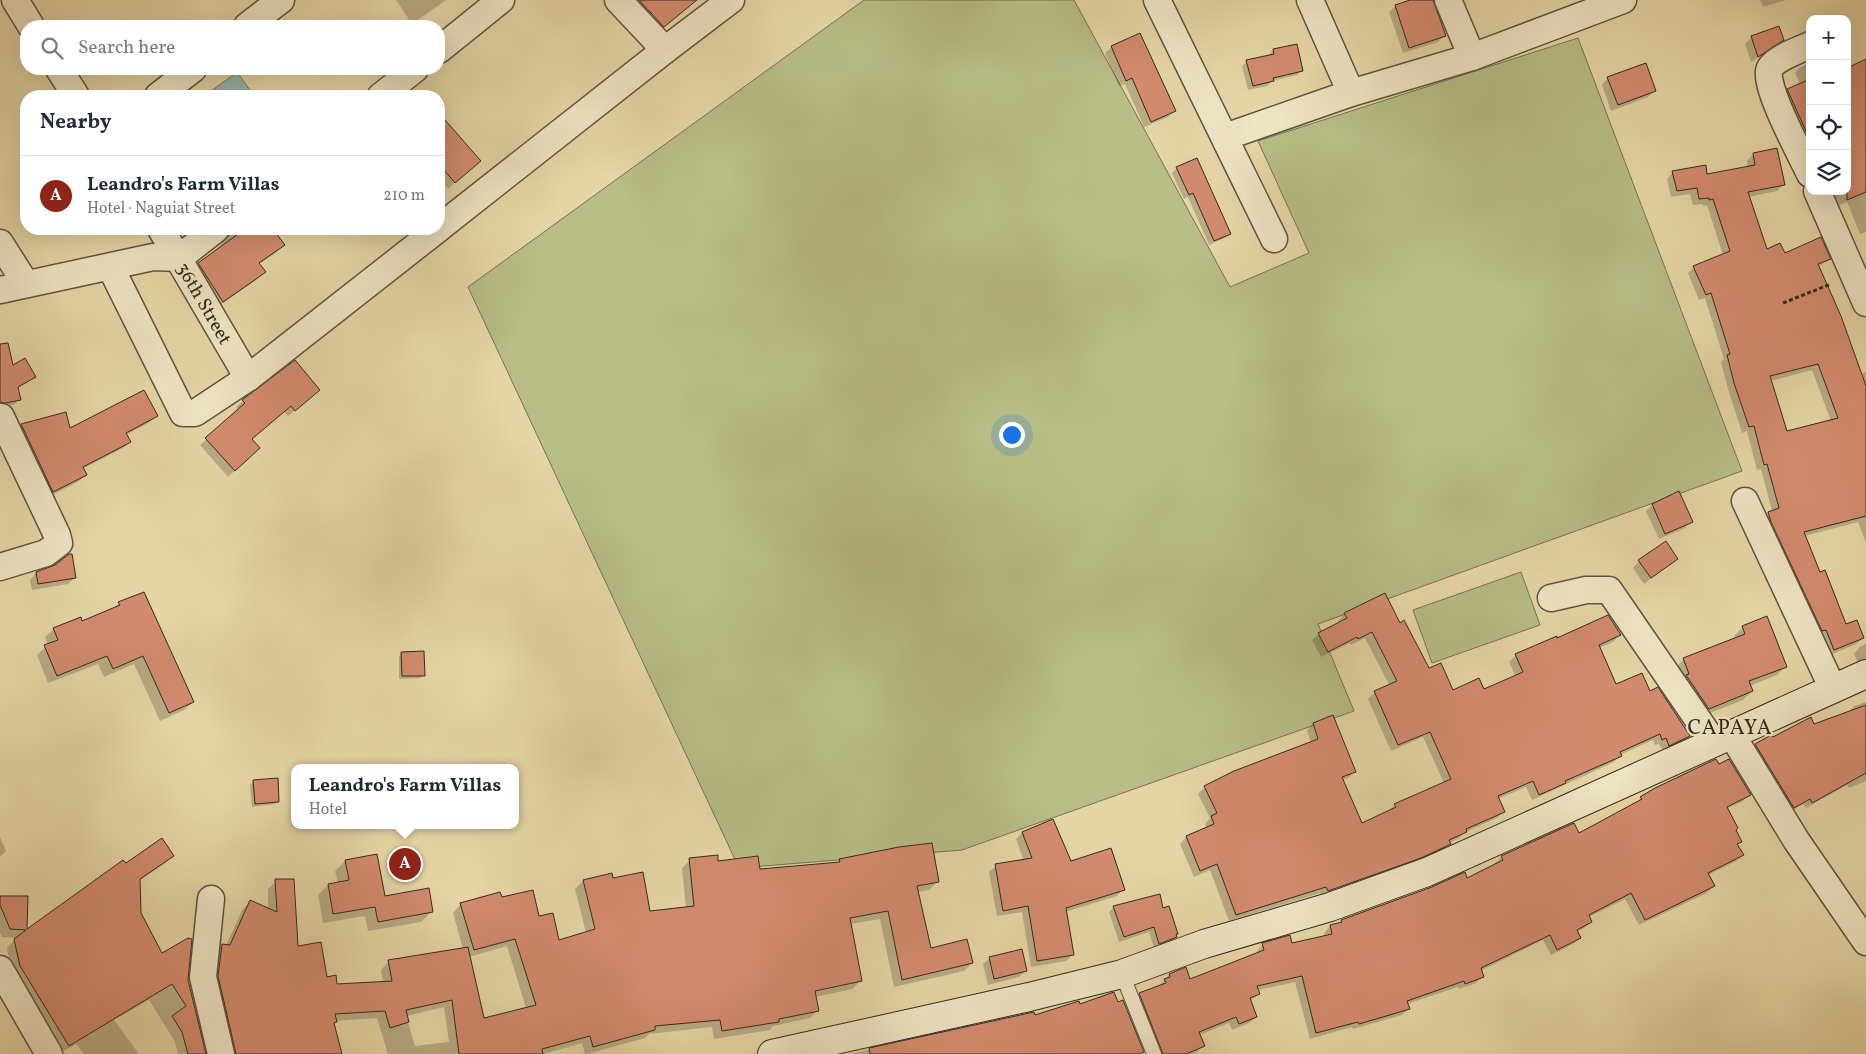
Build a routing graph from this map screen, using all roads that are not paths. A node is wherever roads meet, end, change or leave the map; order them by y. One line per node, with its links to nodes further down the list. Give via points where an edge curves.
1 (15, 0): 11 (street)
2 (281, 0): 12 (street)
3 (501, 0): 13 (street)
4 (618, 0): 15 (street)
5 (731, 0): 15 (street)
6 (1157, 0): 24 (street)
7 (1310, 0): 23 (street)
8 (1448, 0): 16 (street)
9 (1623, 0): 10 (street)
10 (1584, 6): 16 (street)
11 (27, 20)
12 (255, 20)
13 (445, 45)
14 (1806, 47): 25 (street, via 1775,62 1769,69 1768,78 1778,109)
15 (665, 50): 27 (street)
16 (1472, 57): 23 (street)
17 (63, 75): 20 (street)
18 (185, 75): 21 (street)
19 (407, 75): 22 (street)
20 (72, 90)
21 (166, 90)
22 (389, 90)
23 (1352, 93): 24 (street)
24 (1225, 137): 31 (street)
25 (1806, 166)
26 (1819, 195): 37 (street)
27 (445, 223)
28 (165, 235): 33 (street, 36th Street)
29 (208, 235): 33 (street)
30 (429, 235): 38 (street)
31 (1274, 239)
32 (0, 243): 35 (street)
33 (179, 258): 34 (street, via 153,257); 38 (street, 36th Street)
34 (111, 268): 35 (street); 38 (street, via 183,413 195,413)
35 (26, 284): 36 (street)
36 (0, 290)
37 (1866, 303)
38 (248, 378)
39 (1, 417): 41 (street, via 59,543 46,553)
40 (1745, 501): 44 (street)
41 (0, 567)
42 (1551, 598): 45 (street, via 1586,590 1609,590)
43 (1866, 674): 44 (street)
44 (1833, 689): 45 (street)
45 (1723, 739): 47 (street); 49 (street, via 1426,872 1330,907 1204,944)
46 (211, 899): 51 (street, via 203,977)
47 (1866, 942)
48 (0, 968): 50 (street)
49 (1122, 974): 52 (street); 53 (lane)
50 (49, 1054)
51 (221, 1054)
52 (772, 1054)
53 (1154, 1054)

